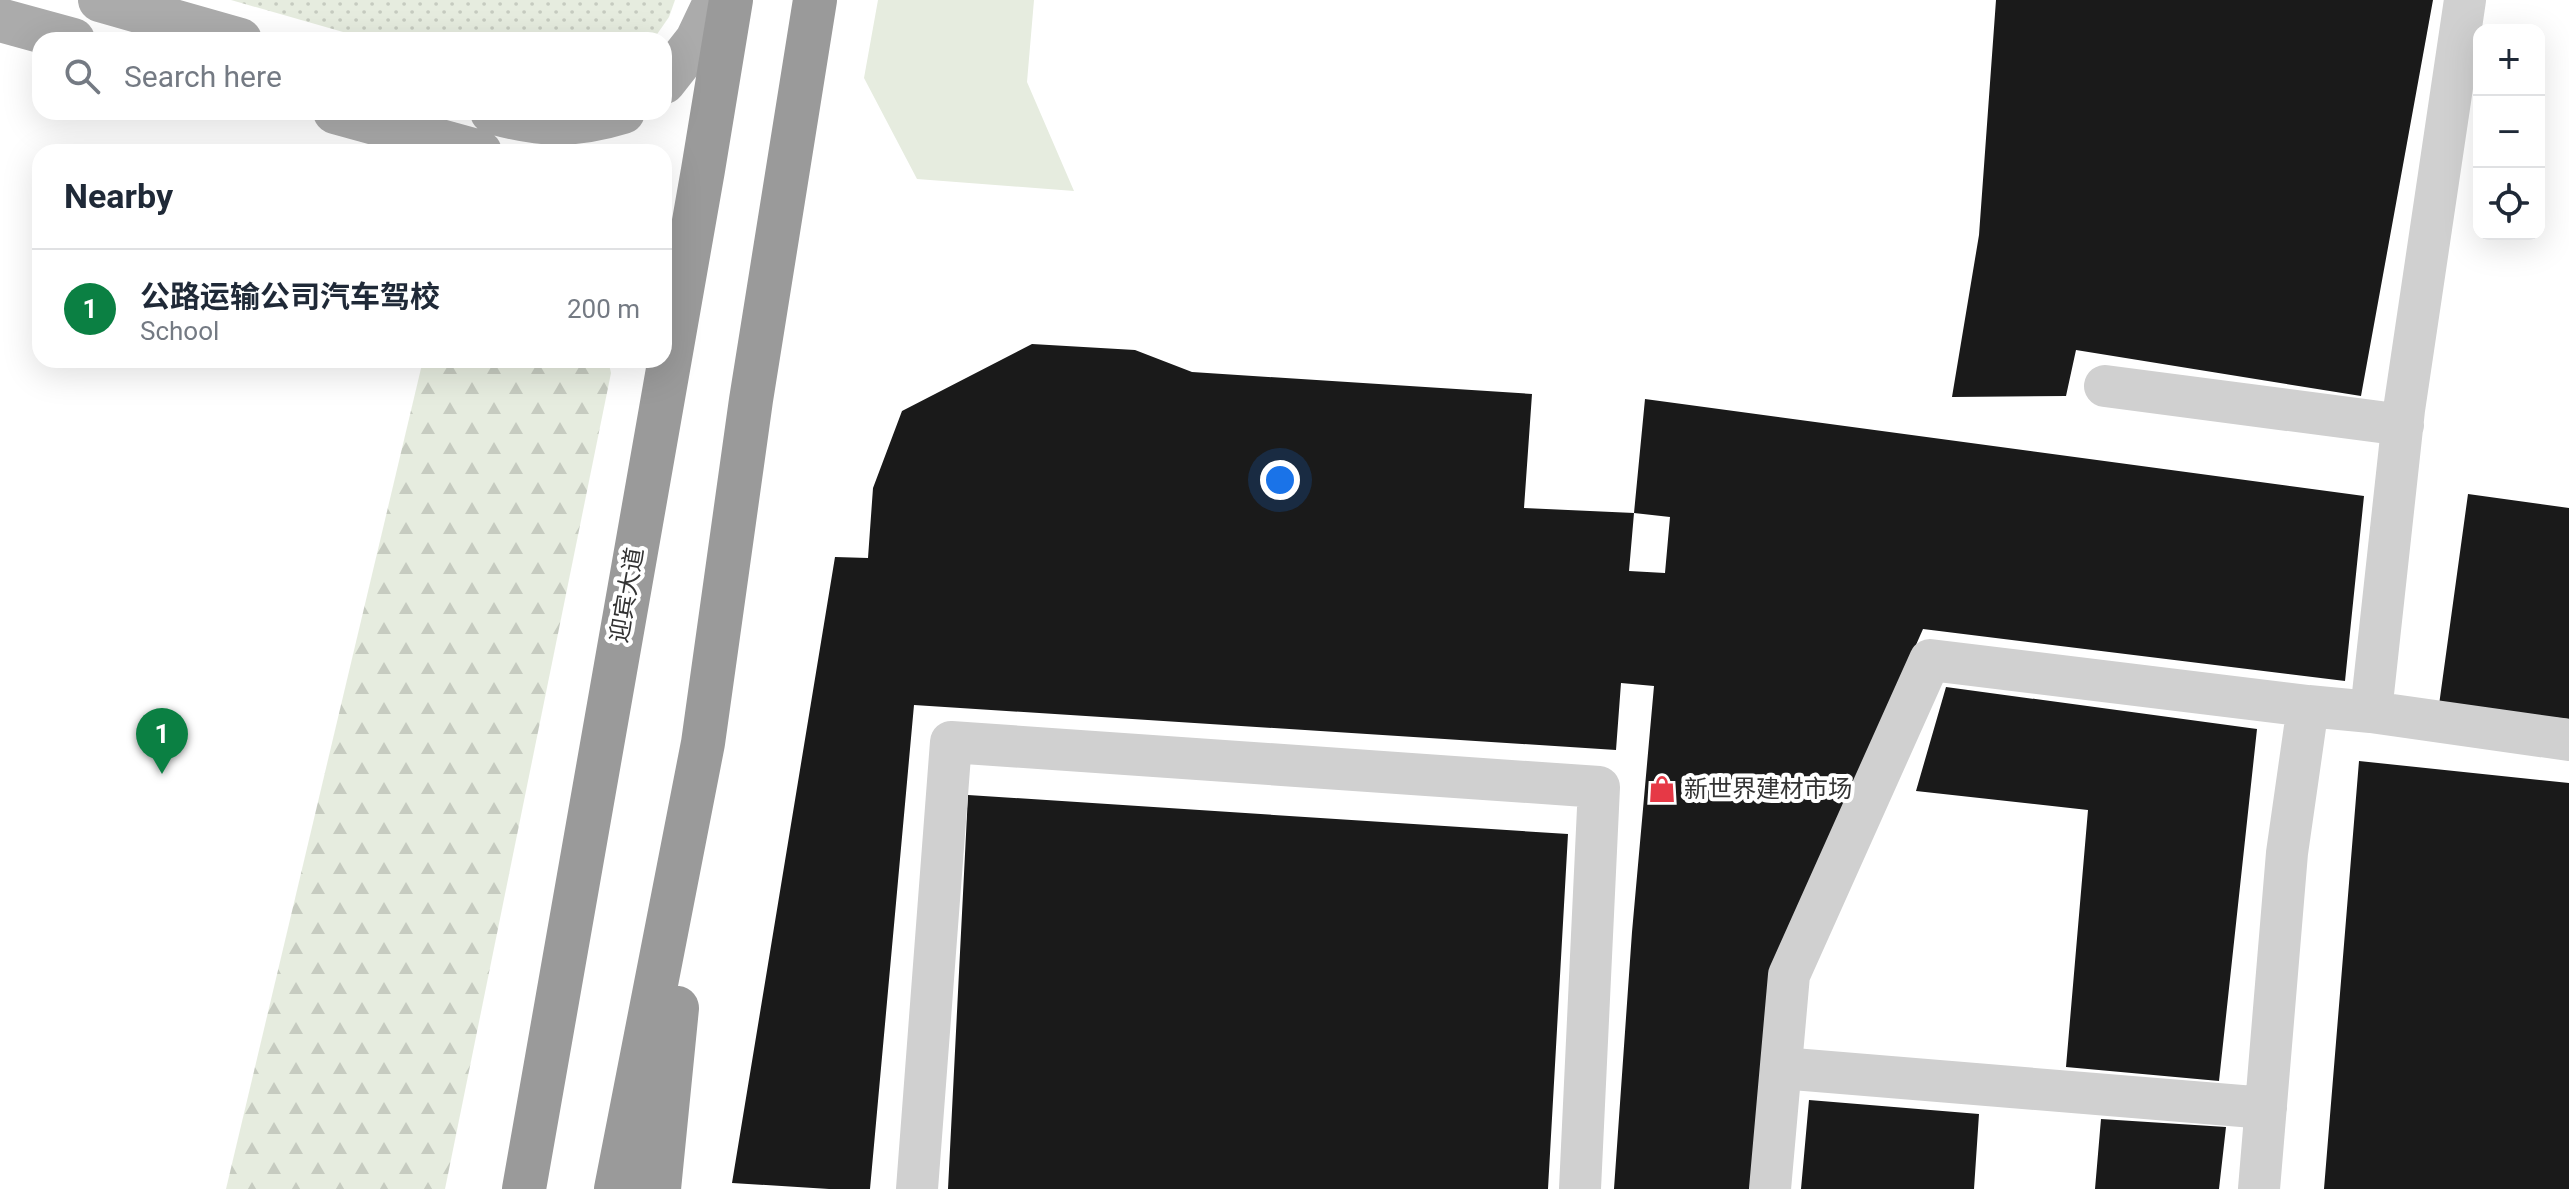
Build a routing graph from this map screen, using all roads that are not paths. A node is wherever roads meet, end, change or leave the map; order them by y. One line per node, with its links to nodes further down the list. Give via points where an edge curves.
1 (100, 0): 8 (main road)
2 (716, 0): 9 (main road, via 697,40)
3 (731, 0): 14 (highway, 迎宾大道)
4 (815, 0): 21 (highway)
5 (2465, 0): 17 (lane)
6 (0, 20): 7 (main road)
7 (44, 32)
8 (212, 32)
9 (672, 72)
10 (364, 120): 13 (main road)
11 (531, 120): 12 (main road)
12 (595, 120)
13 (451, 144)
14 (672, 323)
15 (662, 373): 24 (highway, 迎宾大道)
16 (2105, 386): 17 (lane)
17 (2403, 425): 19 (lane)
18 (2308, 706): 19 (lane); 22 (lane, via 1930,660 1789,975); 23 (lane, via 2287,853)
19 (2371, 712): 20 (lane)
20 (2569, 740)
21 (703, 743): 25 (highway); 26 (highway)
22 (1781, 1068): 23 (lane); 29 (lane)
23 (2266, 1108): 30 (lane)
24 (524, 1189)
25 (616, 1189)
26 (659, 1189)
27 (917, 1189): 28 (lane, via 951,742 1599,787)
28 (1580, 1189)
29 (1770, 1189)
30 (2259, 1189)

